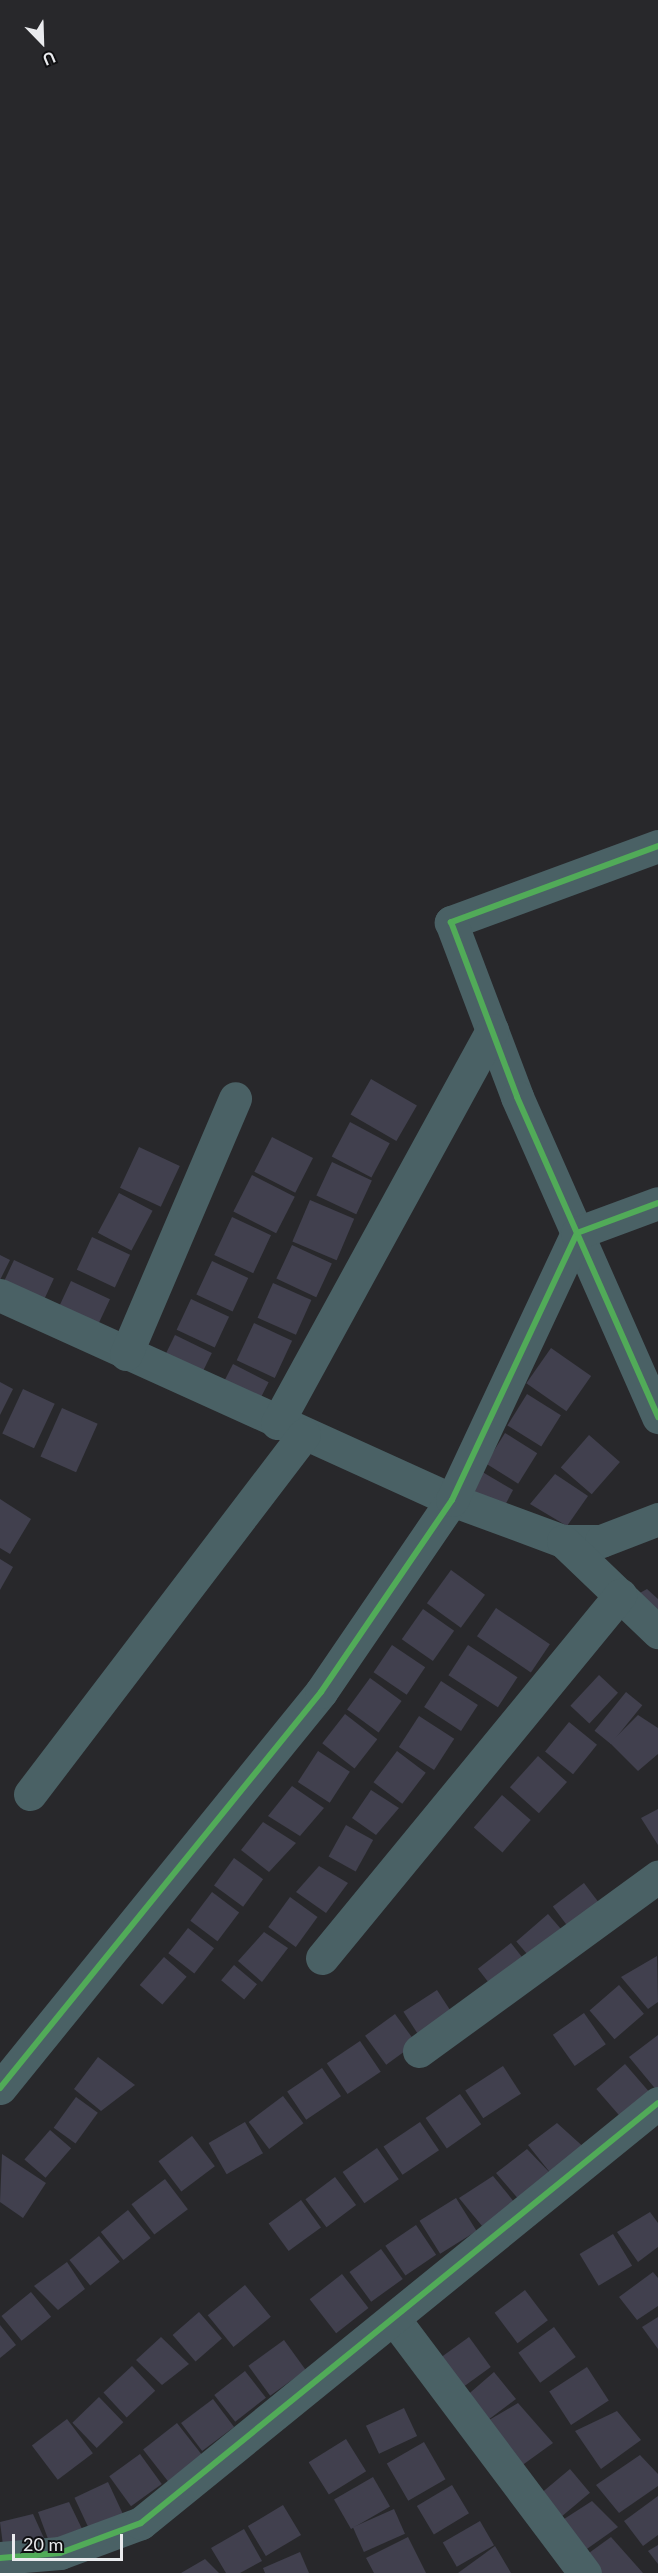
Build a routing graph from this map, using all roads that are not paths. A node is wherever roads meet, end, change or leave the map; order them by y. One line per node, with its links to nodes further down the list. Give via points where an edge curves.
1 (658, 846): 2 (street, via 451,922)
2 (492, 1030): 5 (street); 9 (street)
3 (235, 1098): 7 (street)
4 (658, 1203): 5 (street)
5 (577, 1233): 8 (street); 10 (street)
6 (0, 1295): 7 (street)
7 (126, 1354): 9 (street)
8 (654, 1396)
9 (290, 1429): 10 (street); 15 (street)
10 (452, 1500): 12 (street); 19 (street, via 321,1692)
11 (658, 1519): 12 (street, via 601,1541)
12 (563, 1541): 13 (street)
13 (620, 1595): 14 (street); 17 (street)
14 (658, 1632)
15 (30, 1794)
16 (658, 1877): 18 (street)
17 (322, 1958)
18 (419, 2051)
19 (3, 2078)
20 (658, 2103): 21 (street)
21 (394, 2319): 22 (street, via 141,2523 60,2553); 23 (street)
22 (0, 2558)
23 (585, 2573)

